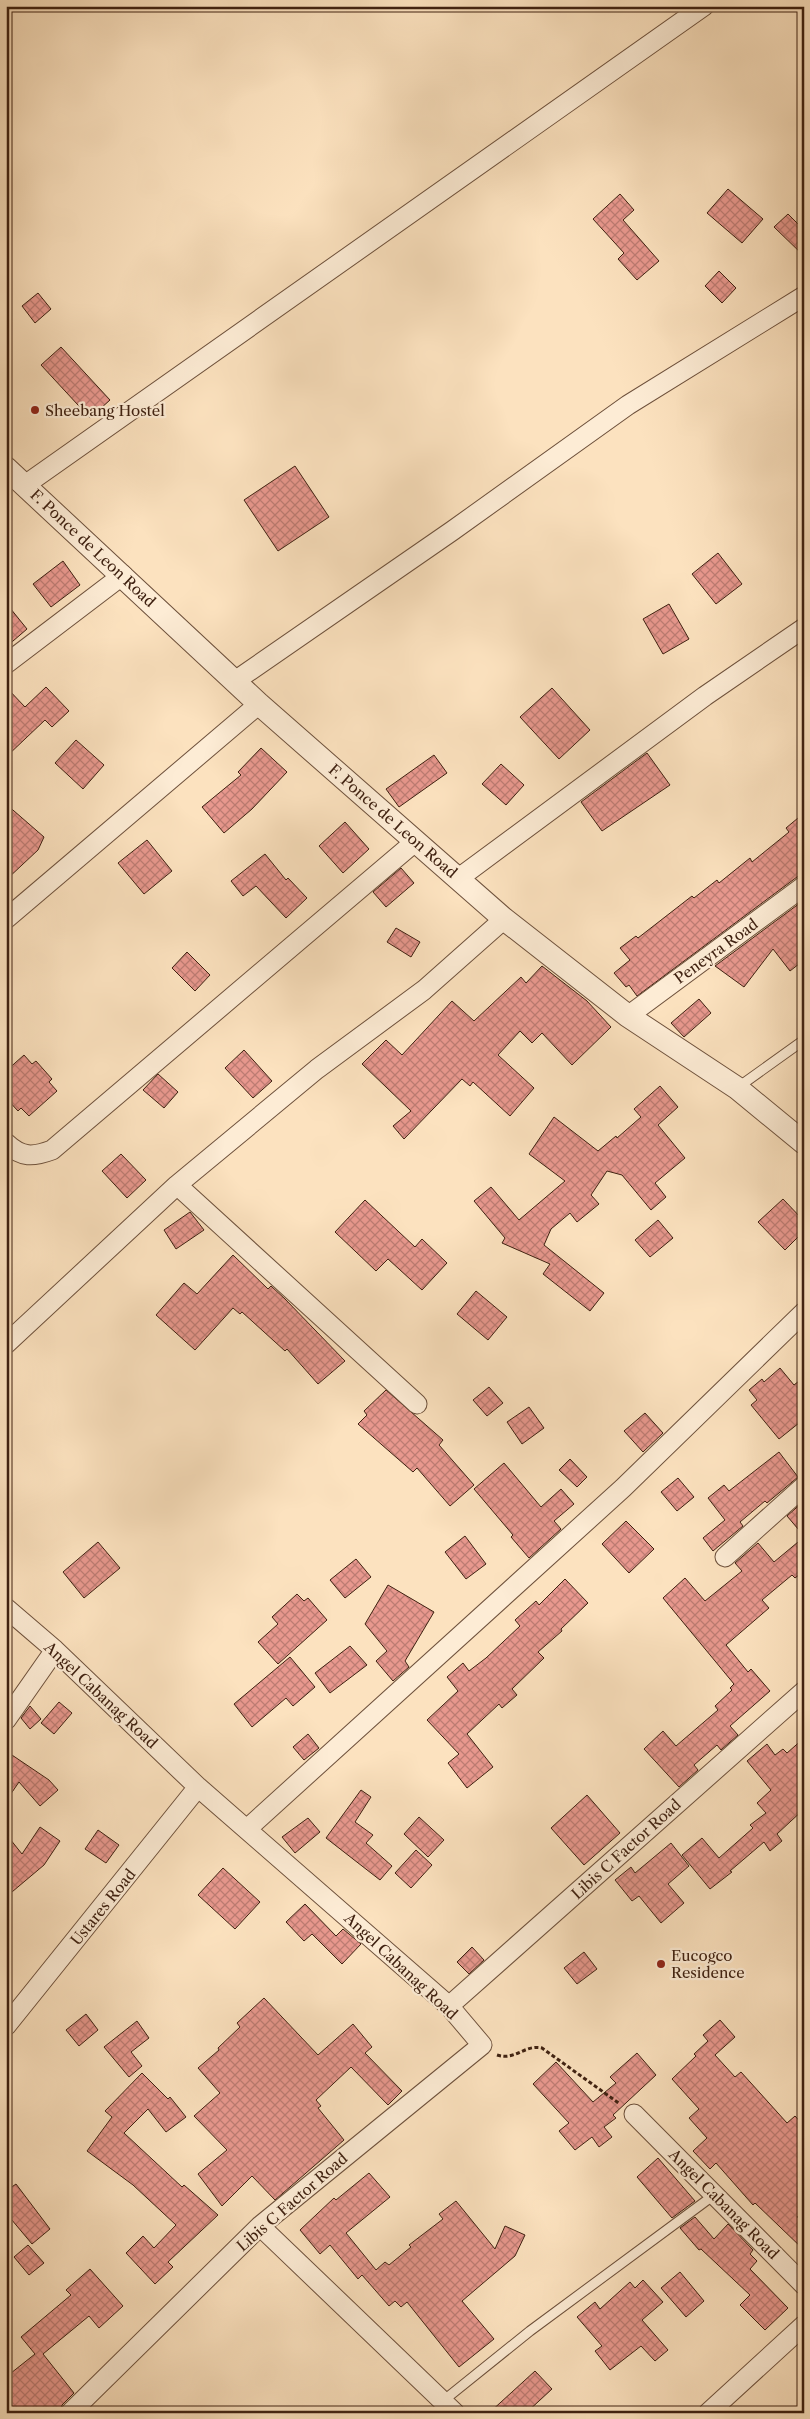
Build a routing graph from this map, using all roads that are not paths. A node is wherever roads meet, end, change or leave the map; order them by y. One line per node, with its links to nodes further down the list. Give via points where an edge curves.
1 (704, 6): 4 (street)
2 (804, 296): 8 (street, via 628,405)
3 (6, 468): 4 (street, F. Ponce de Leon Road)
4 (25, 485): 5 (street, F. Ponce de Leon Road)
5 (123, 575): 7 (street); 8 (street, F. Ponce de Leon Road)
6 (804, 628): 11 (street, via 705,696)
7 (6, 664)
8 (235, 681): 9 (street, F. Ponce de Leon Road)
9 (259, 704): 10 (street, F. Ponce de Leon Road); 13 (street)
10 (416, 841): 11 (street, F. Ponce de Leon Road); 18 (street, via 52,1150 24,1156)
11 (459, 878): 14 (street, F. Ponce de Leon Road)
12 (804, 886): 15 (street, Peneyra Road)
13 (6, 919)
14 (504, 919): 15 (street, F. Ponce de Leon Road); 20 (street, via 424,990 317,1069)
15 (628, 1016): 17 (street, F. Ponce de Leon Road)
16 (804, 1040): 17 (lane)
17 (736, 1088): 19 (street, F. Ponce de Leon Road)
18 (6, 1143)
19 (804, 1143)
20 (178, 1185): 22 (street); 23 (street)
21 (804, 1312): 31 (street, via 624,1488)
22 (6, 1344)
23 (417, 1404)
24 (804, 1486): 25 (street)
25 (725, 1557)
26 (6, 1608): 27 (street, Angel Cabanag Road)
27 (55, 1650): 29 (street); 30 (street, Angel Cabanag Road)
28 (804, 1691): 32 (street, Libis C Factor Road)
29 (6, 1720)
30 (198, 1787): 31 (street, Angel Cabanag Road); 33 (street, Ustares Road)
31 (247, 1829): 32 (street, Angel Cabanag Road)
32 (449, 2006): 34 (street, Angel Cabanag Road)
33 (6, 2026)
34 (482, 2045): 37 (street, Libis C Factor Road)
35 (634, 2114): 36 (street, Angel Cabanag Road)
36 (714, 2195): 38 (street, Angel Cabanag Road); 40 (lane, via 530,2331)
37 (260, 2226): 40 (street); 41 (street, Libis C Factor Road)
38 (804, 2285)
39 (804, 2325): 42 (street)
40 (449, 2407)
41 (70, 2413)
42 (708, 2413)

